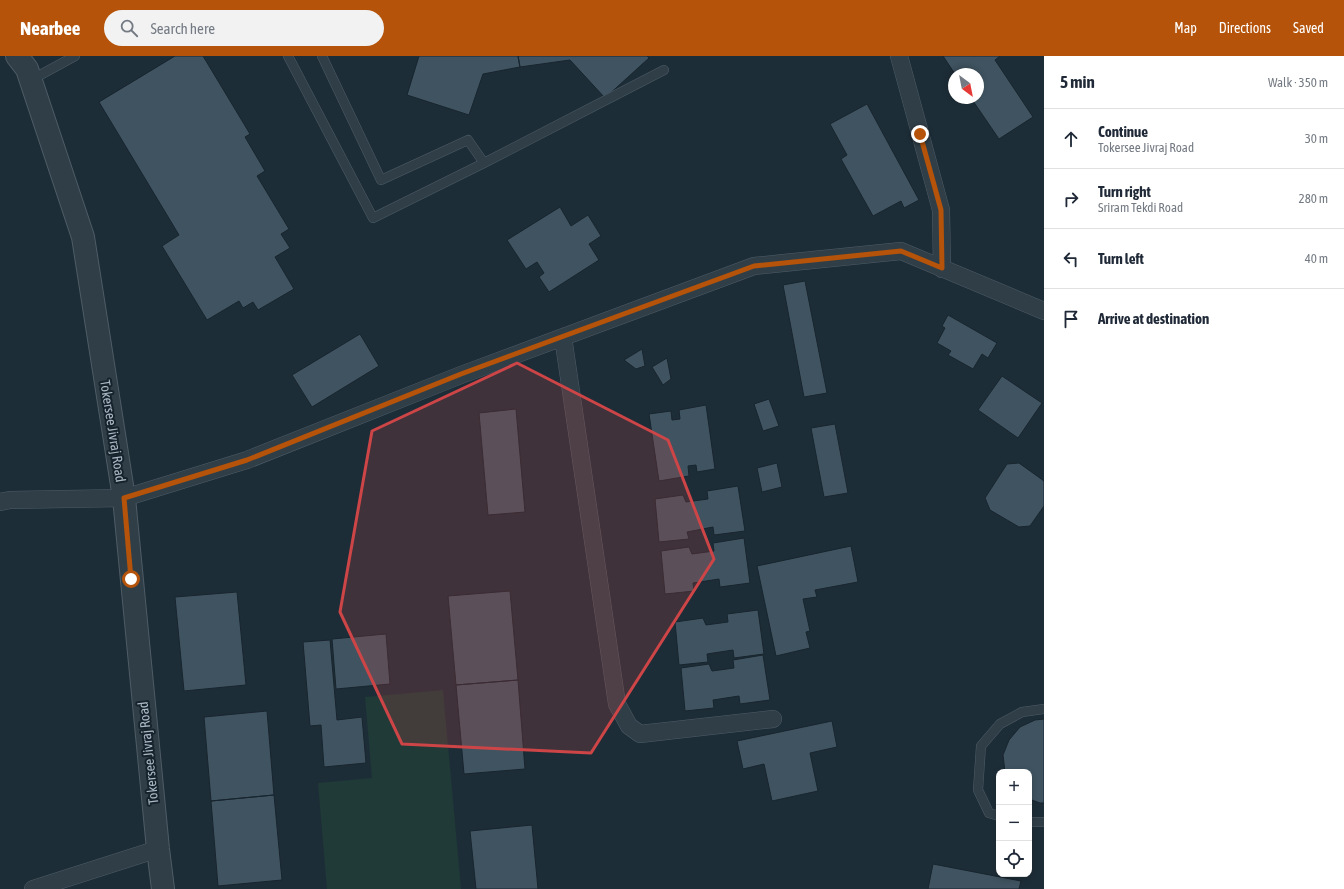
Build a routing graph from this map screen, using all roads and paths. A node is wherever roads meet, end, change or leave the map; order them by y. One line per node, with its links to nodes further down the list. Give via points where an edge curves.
1 (17, 56): 7 (street, Tokersee Jivraj Road, via 27,69)
2 (75, 56): 7 (lane)
3 (288, 56): 8 (lane, via 373,218)
4 (322, 56): 8 (lane, via 381,180 468,140)
5 (899, 56): 9 (street, via 941,210)
6 (664, 70): 8 (lane)
7 (31, 80): 12 (street, Tokersee Jivraj Road, via 82,237)
8 (484, 163)
9 (942, 268): 10 (street); 11 (street, via 901,251 754,266)
10 (1044, 311)
11 (563, 337): 12 (street, via 461,374 247,460); 15 (street, via 617,704 629,726 640,734)
12 (124, 498): 13 (street); 19 (street, Tokersee Jivraj Road)
13 (0, 502)
14 (1044, 709): 16 (lane, via 1022,712 1000,724 981,746 978,790 989,813)
15 (773, 719)
16 (996, 815)
17 (1032, 822): 18 (lane)
18 (1044, 822)
19 (158, 849): 20 (street); 21 (street, Tokersee Jivraj Road)
20 (33, 889)
21 (163, 889)

